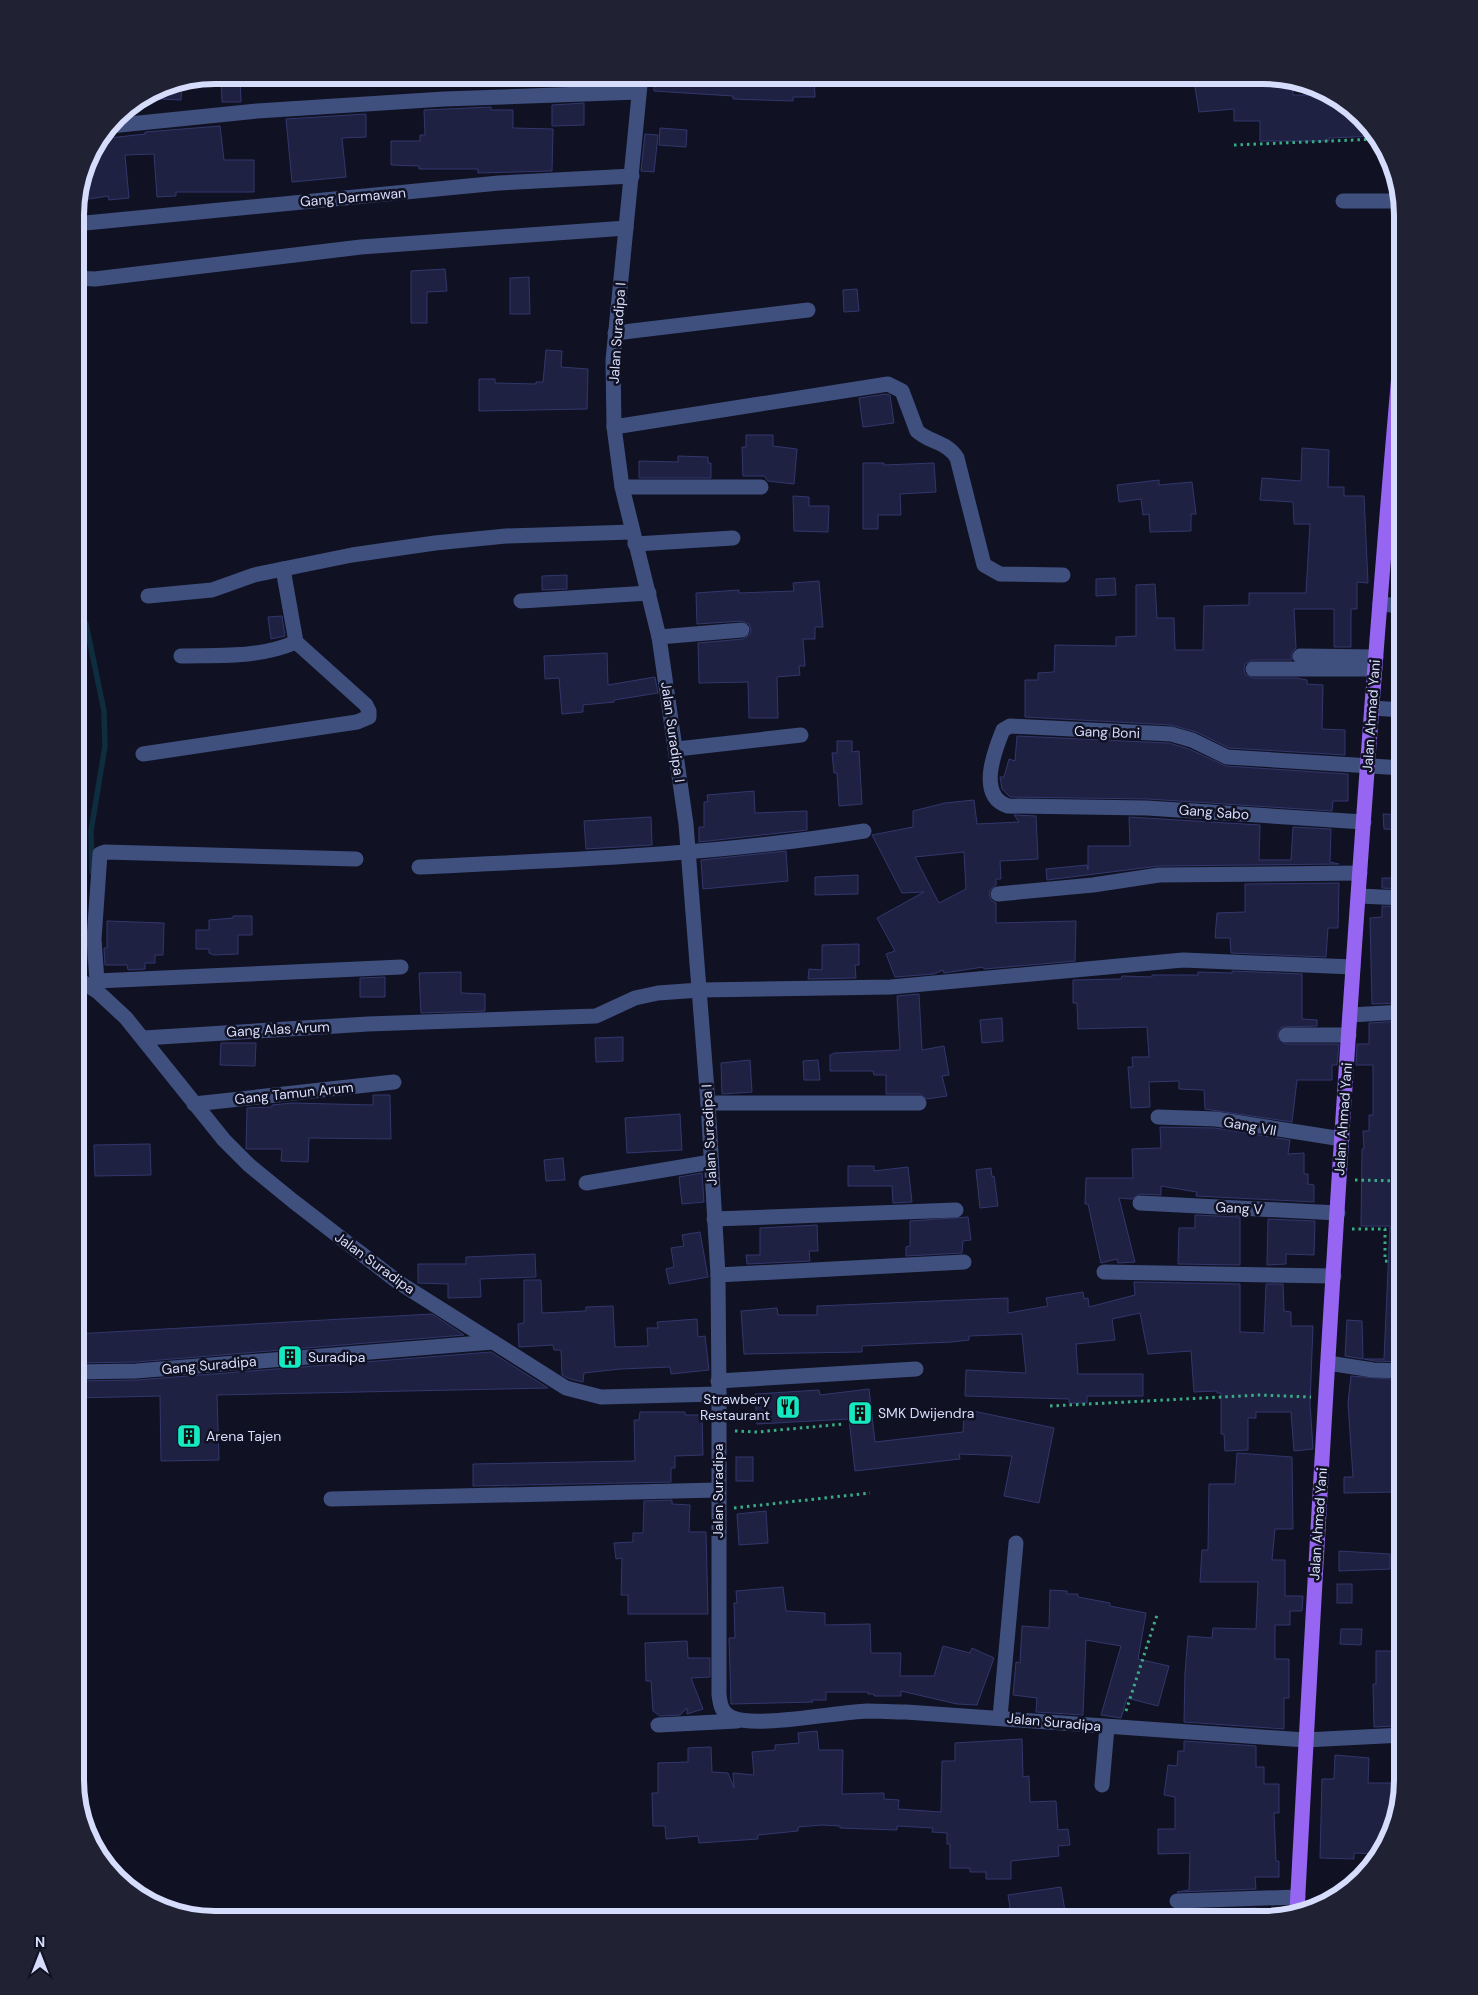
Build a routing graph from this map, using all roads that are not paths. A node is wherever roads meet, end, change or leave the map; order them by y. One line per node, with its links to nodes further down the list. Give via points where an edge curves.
1 (640, 84): 2 (street, Jalan Suradipa I)
2 (640, 92): 3 (street, via 434,99 257,111); 4 (street, Jalan Suradipa I)
3 (119, 125)
4 (632, 176): 7 (street, Gang Darmawan, via 499,183); 8 (street, Jalan Suradipa I)
5 (1343, 201): 6 (street)
6 (1393, 201)
7 (84, 223)
8 (626, 228): 9 (street, via 361,247); 11 (street, Jalan Suradipa I)
9 (84, 278)
10 (808, 310): 11 (street)
11 (615, 332): 12 (street, Jalan Suradipa I)
12 (614, 426): 14 (street, Jalan Suradipa I); 19 (street, via 888,384 902,391 917,431 952,449 984,565 1000,574)
13 (1394, 434): 23 (main road, Jalan Ahmad Yani)
14 (622, 487): 15 (street); 16 (street, Jalan Suradipa I)
15 (761, 487)
16 (633, 538): 17 (street); 18 (street, via 506,536 352,555); 20 (street, Jalan Suradipa I)
17 (733, 538)
18 (283, 569): 21 (street, via 212,590); 27 (street)
19 (1063, 575)
20 (648, 593): 22 (street); 26 (street, Jalan Suradipa I)
21 (148, 596)
22 (521, 601)
23 (1380, 604): 24 (street); 30 (main road, Jalan Ahmad Yani)
24 (1394, 605)
25 (742, 630): 26 (street)
26 (659, 637): 35 (street, Jalan Suradipa I)
27 (296, 642): 28 (street, via 258,654); 36 (street, via 366,705 370,714 367,719)
28 (181, 656)
29 (1300, 656): 30 (street)
30 (1375, 663): 31 (street); 32 (main road, Jalan Ahmad Yani)
31 (1253, 669)
32 (1372, 708): 33 (street); 37 (main road, Jalan Ahmad Yani)
33 (1394, 709)
34 (801, 735): 35 (street)
35 (677, 749): 42 (street, Jalan Suradipa I)
36 (143, 754)
37 (1368, 766): 38 (street, Gang Boni); 39 (street, Gang Boni, via 1227,757 1171,734 1010,726 1002,730 989,780 997,801 1008,806); 40 (main road, Jalan Ahmad Yani)
38 (1394, 767)
39 (1064, 808): 40 (street, Gang Sabo, via 1147,808)
40 (1364, 822): 45 (main road, Jalan Ahmad Yani)
41 (864, 831): 42 (street, via 810,840)
42 (688, 850): 44 (street); 53 (street, Jalan Suradipa I)
43 (356, 859): 52 (street, via 100,854 94,939)
44 (419, 867)
45 (1360, 873): 46 (street, via 1159,875); 47 (main road, Jalan Ahmad Yani)
46 (998, 894)
47 (1359, 896): 48 (street); 50 (main road, Jalan Ahmad Yani)
48 (1394, 898)
49 (401, 967): 52 (street)
50 (1353, 967): 53 (street, Gang Alas Arum, via 1184,960 891,987); 55 (main road, Jalan Ahmad Yani)
51 (84, 981): 52 (street, Jalan Suradipa)
52 (98, 987): 58 (street, Jalan Suradipa)
53 (700, 990): 58 (street, Gang Alas Arum, via 635,998 596,1016 411,1022); 60 (street, Jalan Suradipa I)
54 (1394, 1013): 55 (street)
55 (1350, 1015): 56 (main road, Jalan Ahmad Yani)
56 (1349, 1034): 57 (street); 64 (main road, Jalan Ahmad Yani)
57 (1286, 1036)
58 (144, 1038): 62 (street, Jalan Suradipa)
59 (394, 1082): 62 (street, Gang Tamun Arum)
60 (708, 1103): 61 (street); 65 (street, Jalan Suradipa I)
61 (919, 1103)
62 (194, 1104): 75 (street, Jalan Suradipa, via 224,1140 293,1201 398,1282)
63 (1158, 1117): 64 (street, Gang VII, via 1232,1122)
64 (1342, 1139): 69 (main road, Jalan Ahmad Yani)
65 (710, 1162): 66 (street); 70 (street, Jalan Suradipa I)
66 (586, 1183)
67 (1140, 1203): 69 (street, Gang V)
68 (956, 1210): 70 (street)
69 (1338, 1213): 74 (main road, Jalan Ahmad Yani)
70 (714, 1220): 73 (street, Jalan Suradipa I)
71 (964, 1262): 73 (street)
72 (1104, 1272): 74 (street)
73 (718, 1276): 80 (street, Jalan Suradipa I)
74 (1334, 1276): 76 (main road, Jalan Ahmad Yani)
75 (493, 1342): 79 (street, Gang Suradipa, via 136,1371); 80 (street, Jalan Suradipa, via 566,1388 585,1394 617,1398)
76 (1328, 1363): 78 (street); 89 (main road, Jalan Ahmad Yani)
77 (916, 1370): 80 (street)
78 (1394, 1371)
79 (84, 1372)
80 (718, 1388): 81 (street, Jalan Suradipa)
81 (718, 1490): 82 (street); 85 (street, Jalan Suradipa, via 720,1703 725,1713)
82 (331, 1499)
83 (1016, 1543): 84 (street)
84 (1000, 1717): 85 (street, Jalan Suradipa, via 867,1711); 87 (street, Jalan Suradipa)
85 (741, 1720): 86 (street)
86 (658, 1725)
87 (1114, 1728): 89 (street, Jalan Suradipa); 90 (street)
88 (1394, 1735): 89 (street, Jalan Suradipa)
89 (1305, 1740): 92 (main road, Jalan Ahmad Yani)
90 (1102, 1785)
91 (1177, 1901): 92 (street)
92 (1298, 1904)

